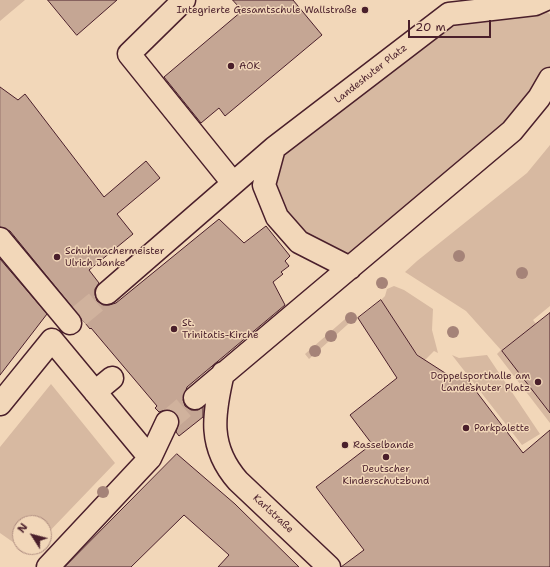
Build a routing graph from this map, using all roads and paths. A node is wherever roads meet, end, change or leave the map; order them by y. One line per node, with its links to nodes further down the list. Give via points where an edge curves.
1 (184, 0): 5 (street, via 129,54)
2 (544, 0): 4 (street, Landeshuter Platz, via 535,4 449,14)
3 (550, 79): 7 (street, via 539,98 512,131)
4 (274, 148): 5 (street, Landeshuter Platz); 7 (street, via 264,185 277,217 298,242)
5 (233, 183): 8 (street, Landeshuter Platz)
6 (0, 239): 9 (street, via 55,305 74,320)
7 (350, 268): 10 (street)
8 (107, 293)
9 (52, 340): 12 (street); 14 (street)
10 (223, 373): 13 (street); 18 (street, Karlstraße, via 215,435 220,457 238,481)
11 (112, 378): 12 (street)
12 (95, 392): 16 (street)
13 (195, 398)
14 (0, 404)
15 (167, 422): 16 (street)
16 (150, 458): 17 (street)
17 (48, 567)
18 (330, 567)

